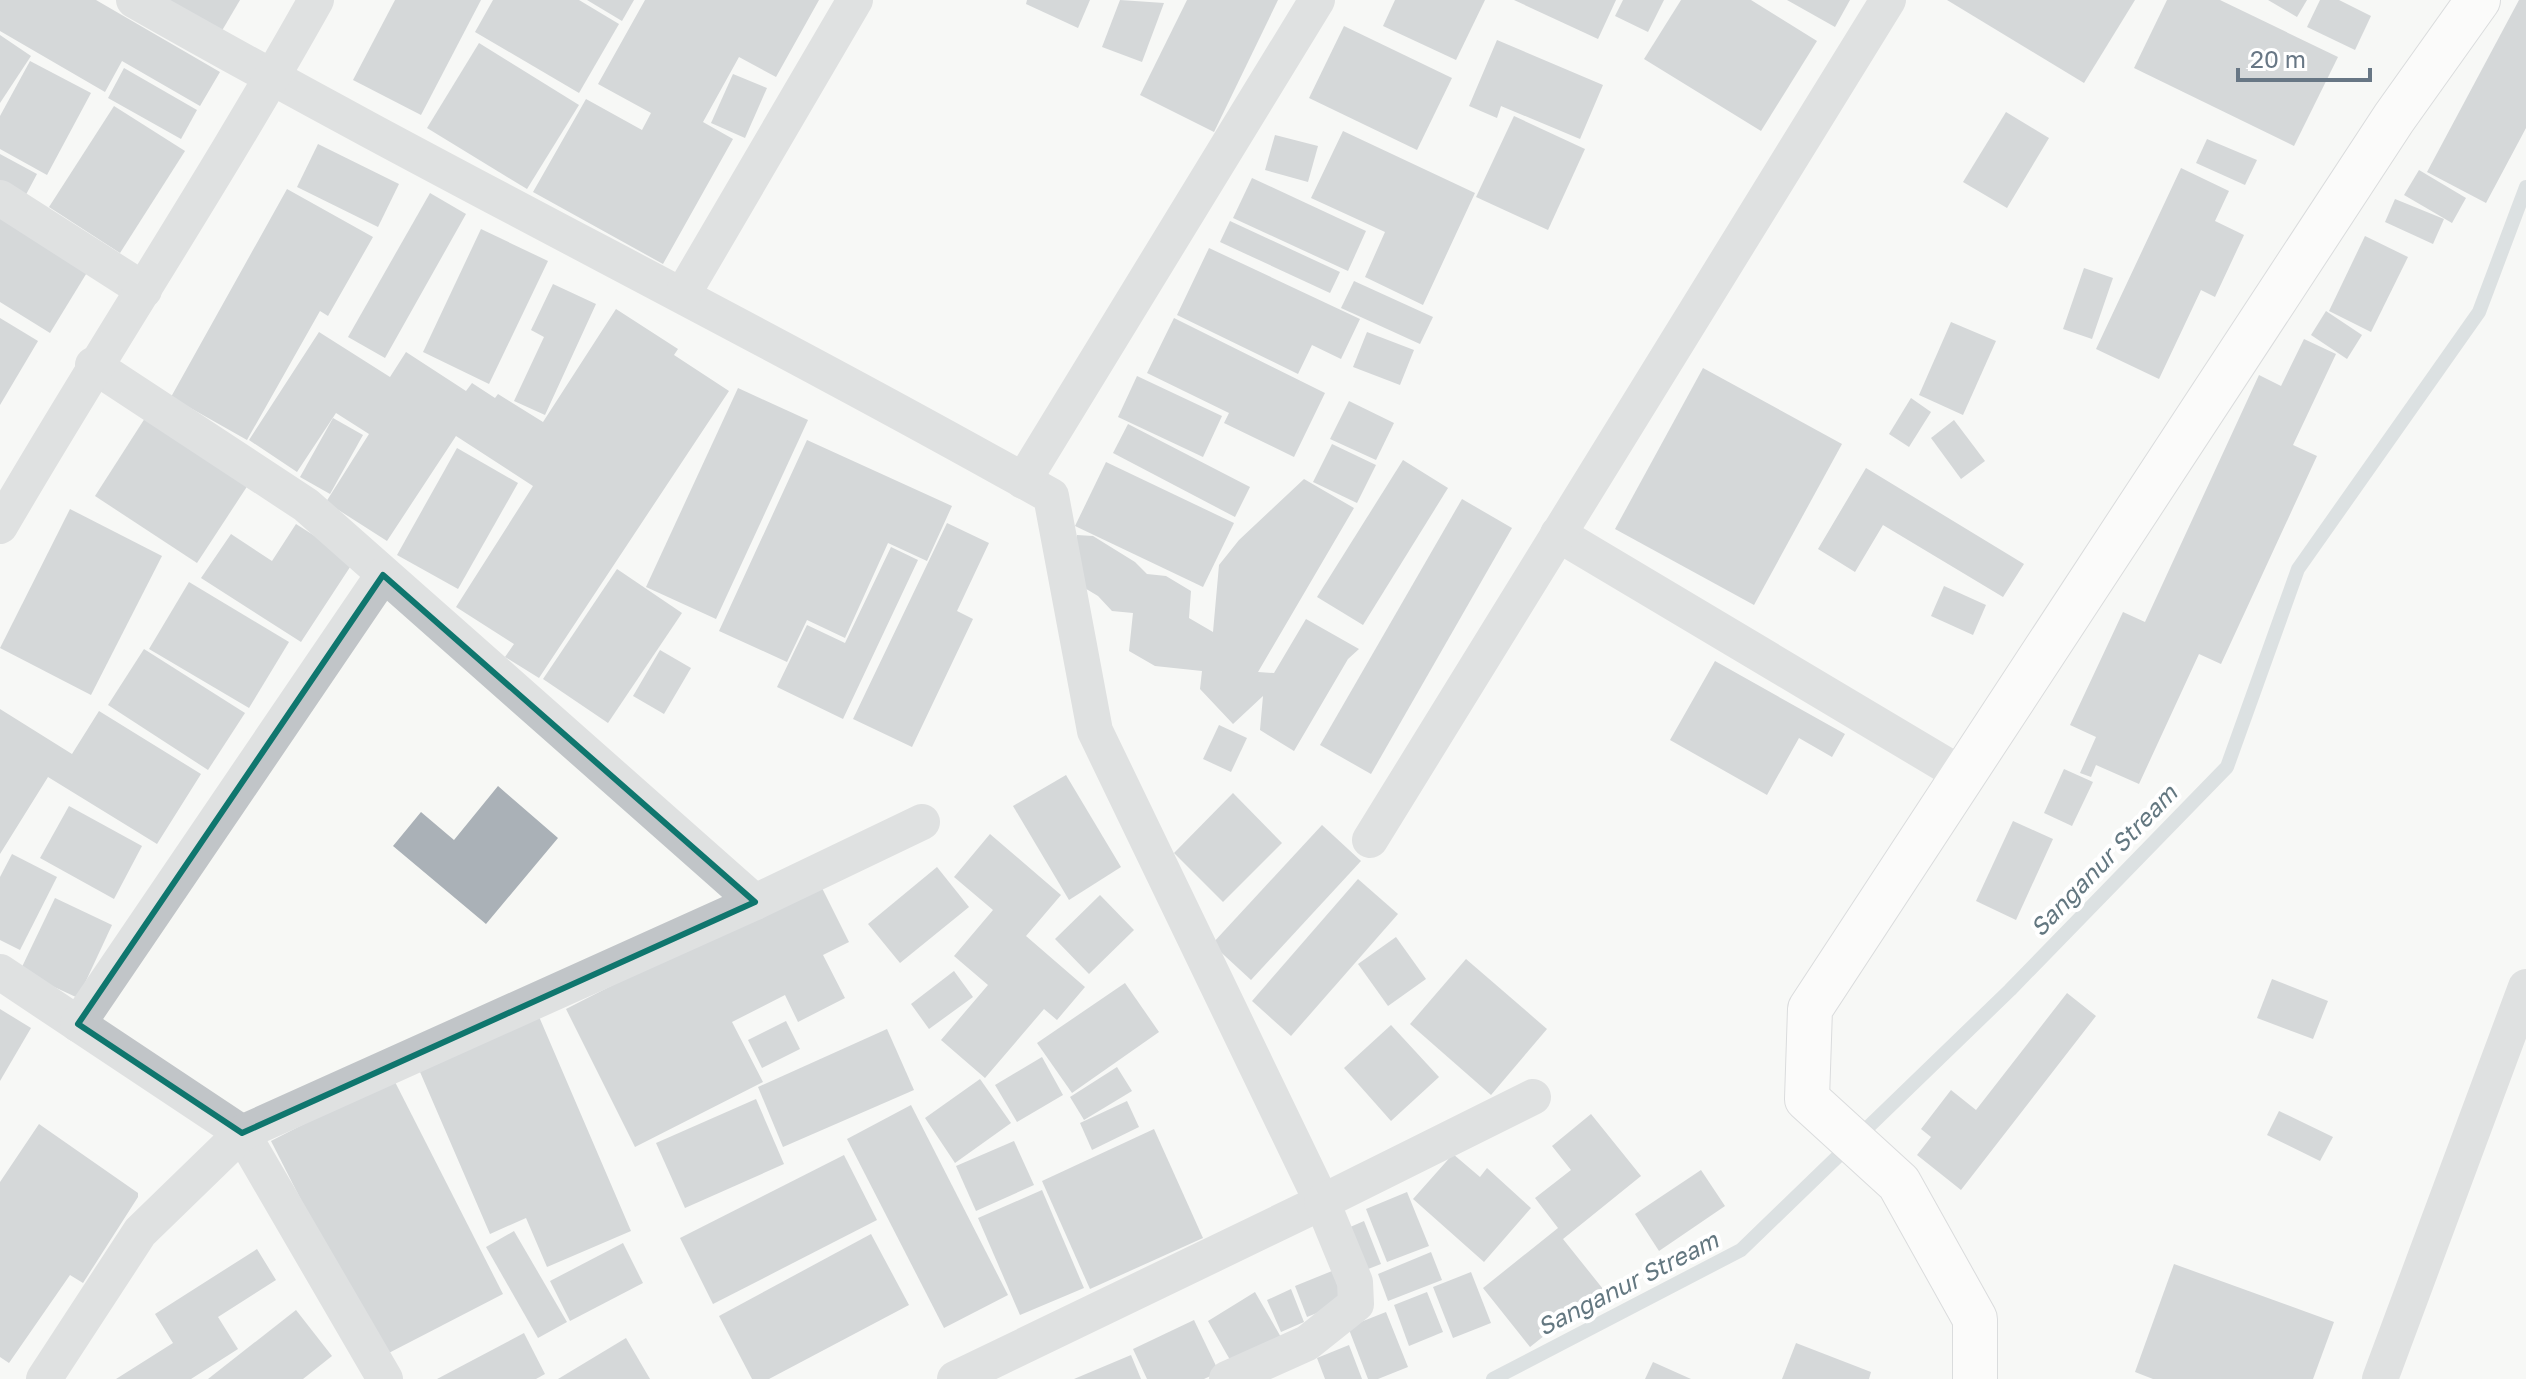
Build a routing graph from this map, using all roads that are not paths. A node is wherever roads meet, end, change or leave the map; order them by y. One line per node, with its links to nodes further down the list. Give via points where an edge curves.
1 (134, 0): 7 (street)
2 (316, 0): 7 (street)
3 (855, 0): 10 (street)
4 (1317, 0): 12 (street)
5 (1888, 0): 14 (street)
6 (2478, 0): 16 (street, via 2394,118)
7 (272, 79): 9 (street); 10 (street)
8 (0, 198): 9 (street)
9 (144, 290): 11 (street)
10 (683, 294): 12 (street)
11 (93, 365): 13 (street); 15 (street, via 306,505)
12 (1023, 481): 25 (street, via 1051,496 1095,731)
13 (0, 526)
14 (1558, 534): 16 (street); 18 (street)
15 (383, 575): 19 (street); 22 (street)
16 (1964, 776): 30 (street, via 1810,1009 1807,1099 1899,1183 1975,1319)
17 (922, 822): 19 (street)
18 (1370, 840)
19 (755, 902): 24 (street)
20 (0, 972): 22 (street)
21 (2526, 987): 31 (street)
22 (78, 1024): 24 (street)
23 (1533, 1097): 25 (street)
24 (242, 1133): 26 (street, via 140,1232); 27 (street)
25 (1322, 1202): 28 (street); 29 (street, via 1355,1282 1356,1304 1307,1343)
26 (44, 1379)
27 (385, 1379)
28 (955, 1379)
29 (1227, 1379)
30 (1975, 1379)
31 (2380, 1379)

